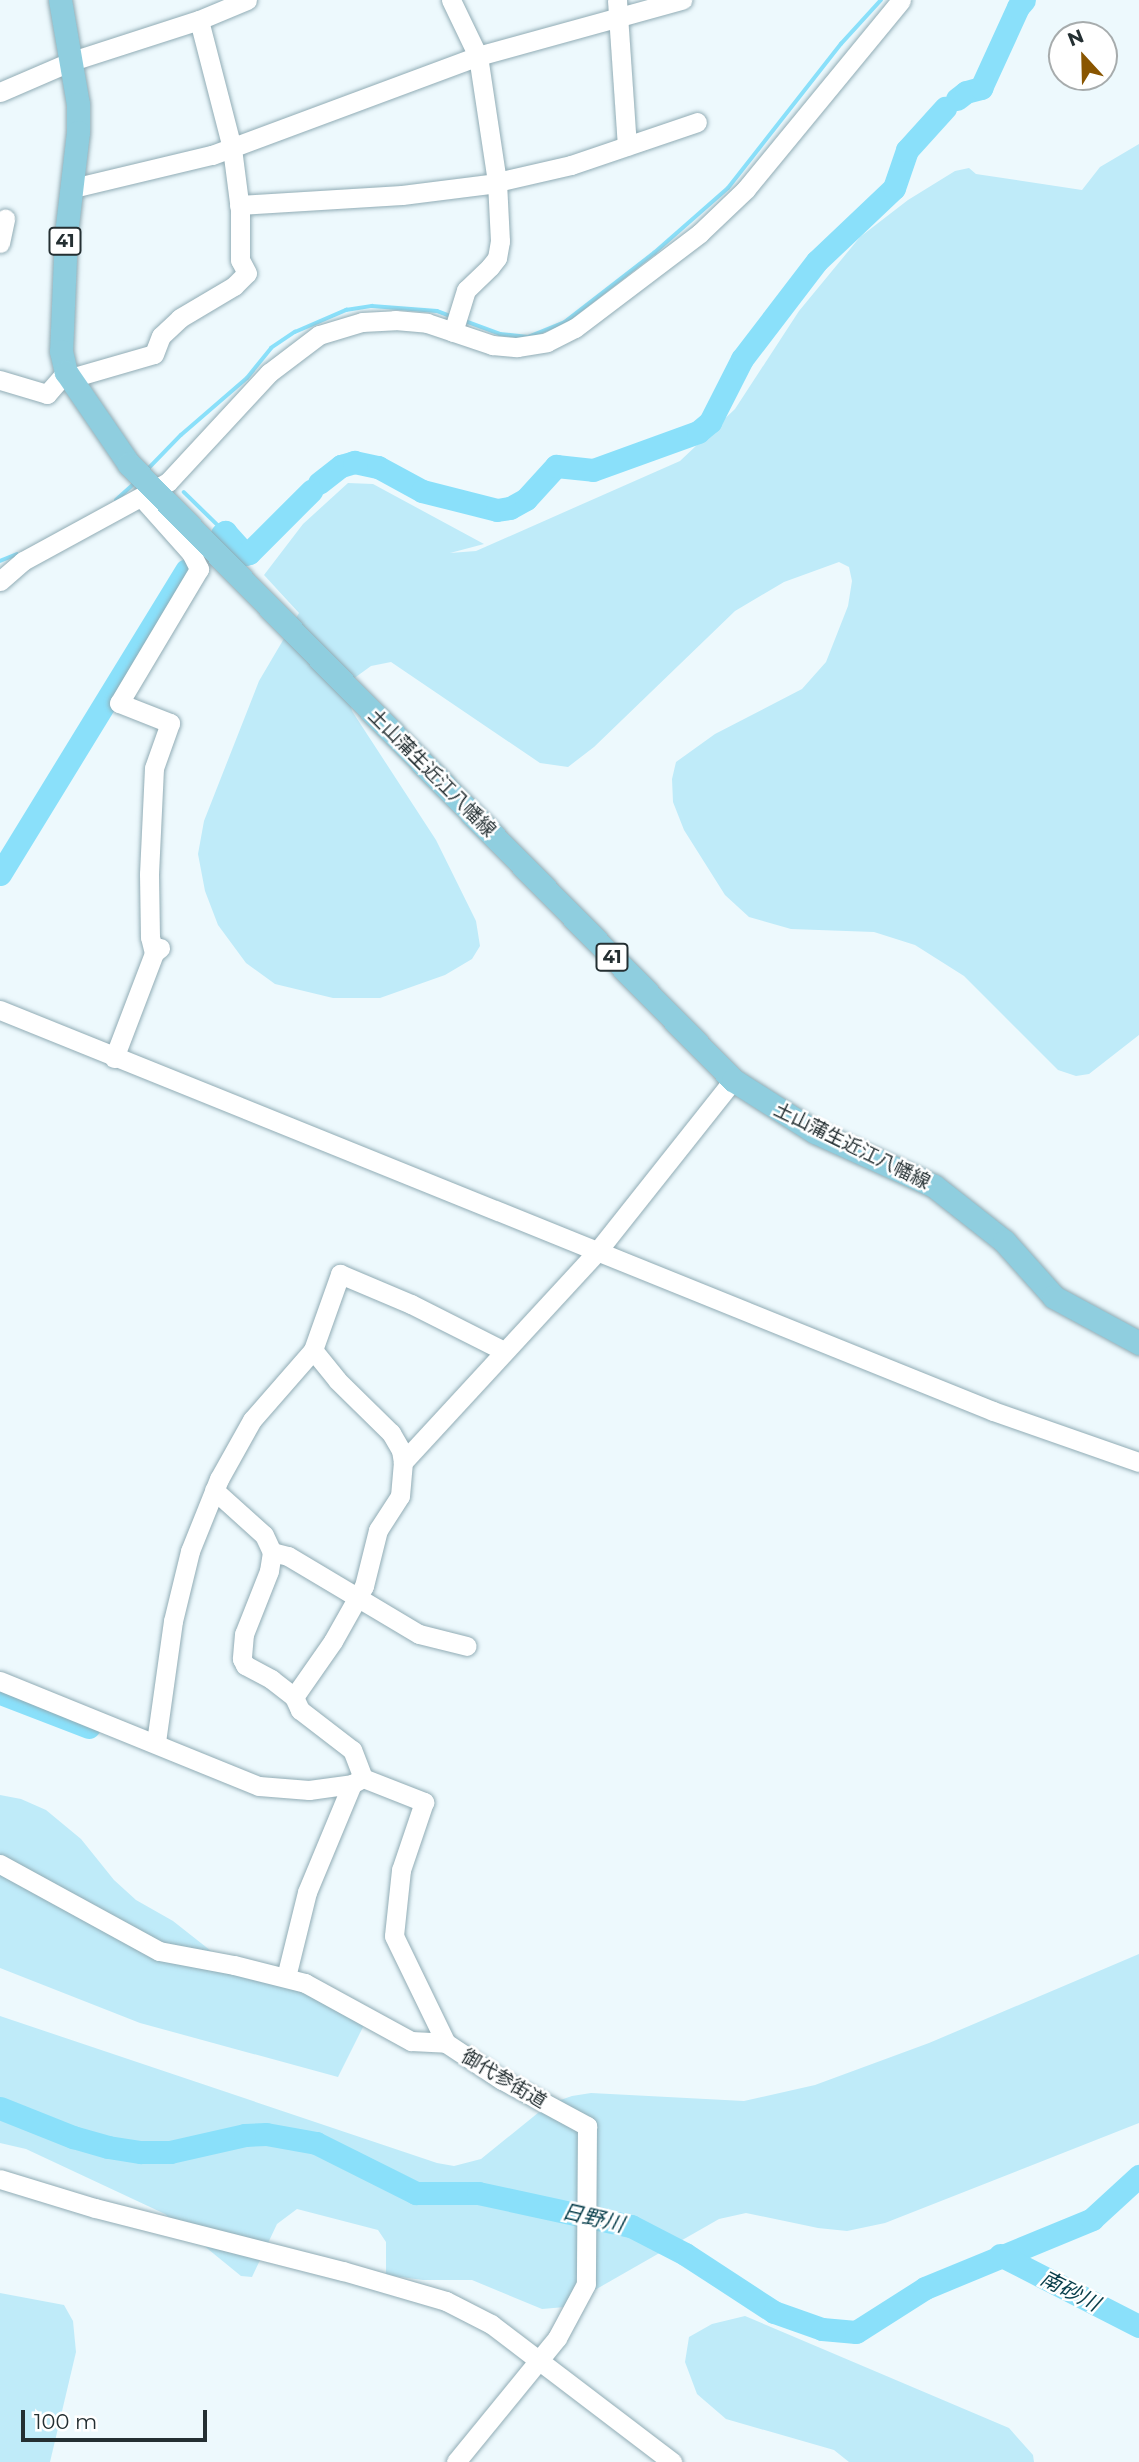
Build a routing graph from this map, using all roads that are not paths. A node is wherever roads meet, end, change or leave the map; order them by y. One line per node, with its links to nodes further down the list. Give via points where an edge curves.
1 (60, 0): 9 (main road, 土山蒲生近江八幡線 / 41)
2 (247, 0): 7 (street)
3 (451, 0): 8 (street)
4 (682, 0): 6 (street)
5 (901, 0): 19 (street, via 746,189 700,233 575,328 547,342 517,347 492,345)
6 (617, 8): 8 (street); 12 (street)
7 (199, 20): 9 (street); 13 (street)
8 (478, 56): 13 (street); 14 (street)
9 (72, 61): 10 (street); 15 (main road, 土山蒲生近江八幡線 / 41, via 78,123)
10 (0, 92)
11 (697, 122): 12 (street)
12 (627, 146): 14 (street)
13 (232, 148): 15 (street); 16 (street)
14 (497, 182): 16 (street, via 391,196); 19 (street, via 499,252 466,290)
15 (73, 188): 20 (main road, 土山蒲生近江八幡線 / 41, via 60,331)
16 (239, 205): 20 (street, via 240,260 247,273 234,286 180,318 161,336 154,354)
17 (5, 219): 18 (street)
18 (0, 243)
19 (456, 323): 22 (street, via 362,322 319,335 269,373 168,482)
20 (69, 375): 21 (street, via 47,394); 22 (main road, 土山蒲生近江八幡線 / 41)
21 (0, 380)
22 (148, 491): 23 (street, via 23,561); 25 (street, via 199,569 119,703 170,723 153,768 150,937 157,951); 26 (main road, 土山蒲生近江八幡線 / 41)
23 (0, 581)
24 (0, 1010): 25 (street)
25 (114, 1058): 27 (street)
26 (733, 1080): 27 (street); 28 (main road, 土山蒲生近江八幡線 / 41, via 815,1132 933,1186 1004,1241 1054,1297)
27 (596, 1253): 30 (street); 32 (street, via 993,1411)
28 (1139, 1343)
29 (313, 1350): 30 (street, via 340,1273); 31 (street, via 391,1433); 33 (street, via 252,1420)
30 (504, 1351): 31 (street)
31 (403, 1462): 35 (street, via 400,1496 378,1530)
32 (1139, 1462)
33 (214, 1490): 34 (street, via 264,1535); 39 (street, via 183,1574 167,1650)
34 (272, 1552): 35 (street, via 288,1556); 38 (street, via 270,1572 244,1634 242,1659)
35 (359, 1597): 36 (street, via 419,1634); 38 (street)
36 (467, 1646)
37 (0, 1682): 39 (street)
38 (294, 1697): 40 (street, via 300,1710 352,1750)
39 (156, 1742): 40 (street, via 259,1786 309,1790)
40 (357, 1781): 42 (street, via 307,1892); 43 (street, via 424,1802 401,1870 394,1936)
41 (0, 1864): 42 (street, 御代参街道, via 159,1951)
42 (286, 1977): 43 (street, 御代参街道, via 334,1996 411,2041)
43 (446, 2043): 45 (street, 御代参街道, via 490,2073 587,2126 586,2284 556,2338)
44 (0, 2179): 45 (street, via 424,2293 470,2312)
45 (537, 2358): 46 (street, 御代参街道); 47 (street)
46 (456, 2462)
47 (672, 2462)

